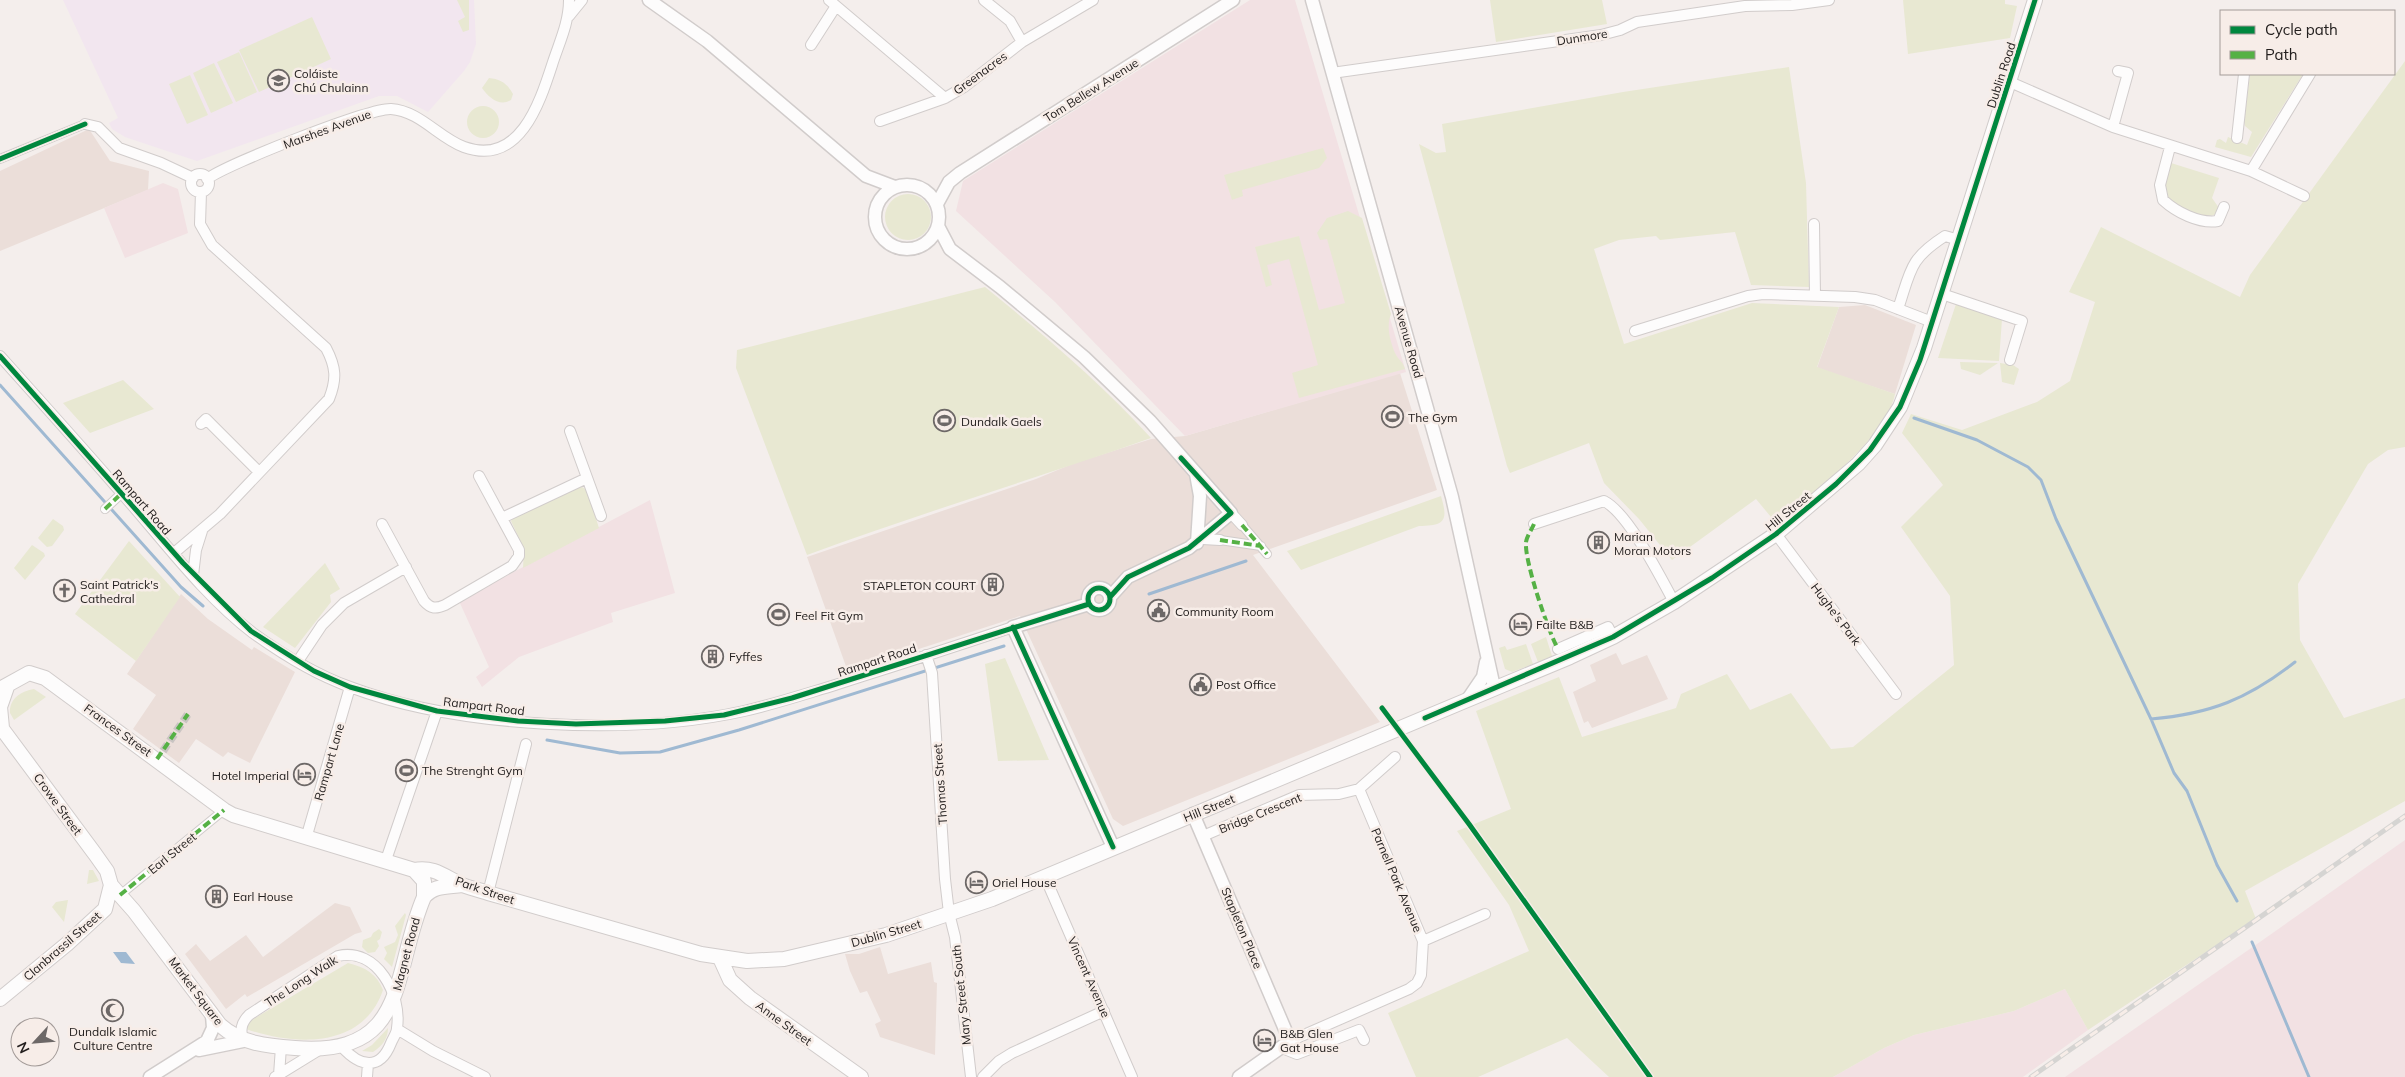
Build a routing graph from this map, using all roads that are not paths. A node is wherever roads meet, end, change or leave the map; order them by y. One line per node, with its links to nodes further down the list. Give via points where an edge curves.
1 (569, 0): 11 (street, Marshes Avenue)
2 (582, 0): 11 (street, Marshes Avenue)
3 (649, 0): 28 (street, via 707,41)
4 (984, 0): 12 (street, via 1010,21)
5 (1093, 0): 12 (street, Greenacres)
6 (1233, 0): 31 (street, Tom Bellew Avenue)
7 (1312, 0): 15 (street, Avenue Road)
8 (1830, 0): 15 (street, Dunmore, via 1745,6 1637,22 1601,35)
9 (2035, 0): 18 (main road, Dublin Road)
10 (833, 3): 13 (street); 19 (street, Greenacres)
11 (568, 16): 30 (street, Marshes Avenue, via 544,90 532,115 521,133 505,146 482,151 464,147 415,117 390,109 352,119 234,165)
12 (1022, 42): 19 (street, Greenacres)
13 (811, 45)
14 (2118, 70): 22 (street, via 2128,73)
15 (1332, 73): 82 (street, Avenue Road, via 1452,497)
16 (2244, 75): 23 (street)
17 (2309, 75): 27 (street)
18 (2010, 82): 22 (street); 25 (main road, Dublin Road)
19 (945, 98): 20 (street)
20 (880, 121)
21 (85, 124): 26 (street); 29 (street, via 98,127 119,148)
22 (2112, 128): 24 (street)
23 (2237, 138)
24 (2170, 147): 27 (street); 38 (street, via 2160,185 2162,200 2175,210 2206,222 2218,221)
25 (1986, 155): 41 (main road, Hill Street)
26 (0, 159)
27 (2251, 171): 35 (street)
28 (866, 176): 32 (street); 36 (street)
29 (192, 178): 30 (street, via 200,174); 34 (street, via 192,186)
30 (207, 179): 34 (street, via 207,188)
31 (949, 182): 33 (street, Tom Bellew Avenue); 37 (street, Tom Bellew Avenue)
32 (895, 187): 33 (street, via 908,184); 36 (street, via 886,192)
33 (921, 188): 37 (street)
34 (201, 192): 53 (street, via 200,224 212,245 326,348 336,374 329,399)
35 (2304, 196)
36 (878, 203): 42 (street, via 875,219 884,239 900,248)
37 (937, 204): 40 (street)
38 (2224, 207)
39 (1814, 224): 45 (street)
40 (938, 226): 42 (street); 43 (street)
41 (1959, 240): 44 (main road, Hill Street); 46 (street, via 1945,236 1919,255 1912,266)
42 (924, 244): 43 (street)
43 (950, 248): 54 (street, via 1084,357 1150,421)
44 (1942, 294): 47 (main road, Hill Street); 50 (street, via 2022,321)
45 (1815, 296): 46 (street, via 1876,300); 48 (street, via 1748,296)
46 (1898, 309): 47 (street)
47 (1932, 322): 66 (main road, Hill Street, via 1902,402 1875,444 1836,484)
48 (1634, 331)
49 (0, 356): 57 (street, Rampart Road)
50 (2010, 360)
51 (201, 424): 53 (street, via 206,419)
52 (570, 431): 56 (street)
53 (259, 472): 65 (street)
54 (1196, 474): 59 (street); 68 (street, via 1200,496)
55 (479, 476): 61 (street)
56 (587, 478): 60 (street); 61 (street)
57 (122, 493): 58 (street); 70 (street, Rampart Road)
58 (105, 509)
59 (1232, 513): 64 (street); 68 (street)
60 (601, 516)
61 (502, 518): 72 (street, via 519,550 517,562 445,606 429,607)
62 (382, 524): 72 (street)
63 (1534, 524): 77 (street, via 1604,500 1614,505)
64 (1242, 525): 69 (street)
65 (202, 531): 70 (street); 73 (street)
66 (1776, 534): 77 (main road, Hill Street); 88 (street, Hughe's Park)
67 (1220, 540): 68 (street); 69 (street)
68 (1200, 541): 74 (street, via 1180,554)
69 (1261, 546): 71 (street)
70 (174, 553): 73 (street, Rampart Road)
71 (1267, 554)
72 (406, 567): 83 (street, via 341,598)
73 (193, 575): 83 (street, Rampart Road, via 251,631)
74 (1128, 577): 75 (street); 76 (street)
75 (1098, 587): 76 (street); 78 (street, via 1088,594)
76 (1110, 597): 78 (street, via 1107,606 1101,610)
77 (1674, 602): 80 (main road, Hill Street)
78 (1089, 604): 79 (street, Rampart Road)
79 (1013, 627): 84 (street, Rampart Road); 99 (street)
80 (1613, 637): 81 (street, via 1608,627); 86 (main road, Hill Street)
81 (1558, 649)
82 (1487, 658): 86 (street, Avenue Road); 89 (street, via 1483,677)
83 (298, 661): 85 (street, Rampart Road)
84 (929, 664): 90 (street, Rampart Road, via 745,711 690,719 576,724 509,720); 108 (street, Thomas Street)
85 (350, 687): 90 (street, Rampart Road); 97 (street, Rampart Lane)
86 (1494, 687): 89 (main road, Hill Street)
87 (4, 688): 91 (main road, via 0,707); 95 (main road, Frances Street, via 29,673 45,678 160,755)
88 (1896, 694)
89 (1468, 699): 96 (main road, Hill Street)
90 (437, 710): 100 (street)
91 (1, 727): 105 (main road, Crowe Street, via 107,871)
92 (526, 744): 104 (street)
93 (1395, 757): 94 (street, Bridge Crescent)
94 (1359, 789): 98 (street, Bridge Crescent, via 1339,794 1299,795); 110 (street, Parnell Park Avenue)
95 (224, 810): 97 (main road, Park Street); 105 (street, Earl Street)
96 (1193, 814): 98 (street, Stapleton Place); 99 (main road, Hill Street)
97 (307, 836): 100 (main road, Park Street)
98 (1203, 836): 119 (street, Stapleton Place)
99 (1112, 847): 102 (main road, Hill Street)
100 (386, 860): 101 (main road, Park Street)
101 (414, 870): 103 (main road, Park Street, via 434,870); 106 (main road, via 424,882)
102 (1045, 877): 108 (main road, Dublin Street); 114 (street, Vincent Avenue)
103 (462, 885): 104 (main road, Park Street); 106 (main road, via 437,887)
104 (488, 893): 111 (main road, Park Street)
105 (119, 895): 107 (main road, Clanbrassil Street); 107 (main road); 115 (main road, Market Square)
106 (424, 897): 112 (main road, Magnet Road)
107 (105, 909): 113 (main road, Clanbrassil Street)
108 (949, 913): 111 (main road, Dublin Street, via 886,935 784,959 747,961); 130 (street, Mary Street South, via 955,937)
109 (1485, 914): 110 (street)
110 (1423, 941): 119 (street, Parnell Park Avenue, via 1422,975 1417,983)
111 (720, 958): 129 (main road, Anne Street, via 730,980 750,998)
112 (395, 997): 116 (street); 118 (street, The Long Walk, via 373,964 358,956 338,956 249,1015 241,1027); 121 (main road, Magnet Road, via 368,1034)
113 (0, 999)
114 (1104, 1011): 131 (street, via 1012,1053 998,1061); 132 (street, Vincent Avenue)
115 (212, 1014): 118 (main road, Market Square, via 228,1033); 123 (street, via 211,1035)
116 (397, 1029): 124 (street, via 387,1053 380,1061); 128 (street)
117 (1364, 1040): 119 (street, via 1359,1030 1297,1054)
118 (243, 1041): 120 (main road, Market Square); 123 (street)
119 (1286, 1045): 133 (street)
120 (281, 1047): 122 (main road, Market Square); 125 (street)
121 (342, 1047): 122 (main road, Market Square); 124 (street, via 353,1059)
122 (319, 1050): 125 (street)
123 (190, 1053): 126 (street)
124 (368, 1063): 127 (street)
125 (277, 1076)
126 (150, 1077)
127 (366, 1077)
128 (485, 1077)
129 (862, 1077)
130 (971, 1077)
131 (984, 1077)
132 (1132, 1077)
133 (1238, 1077)

